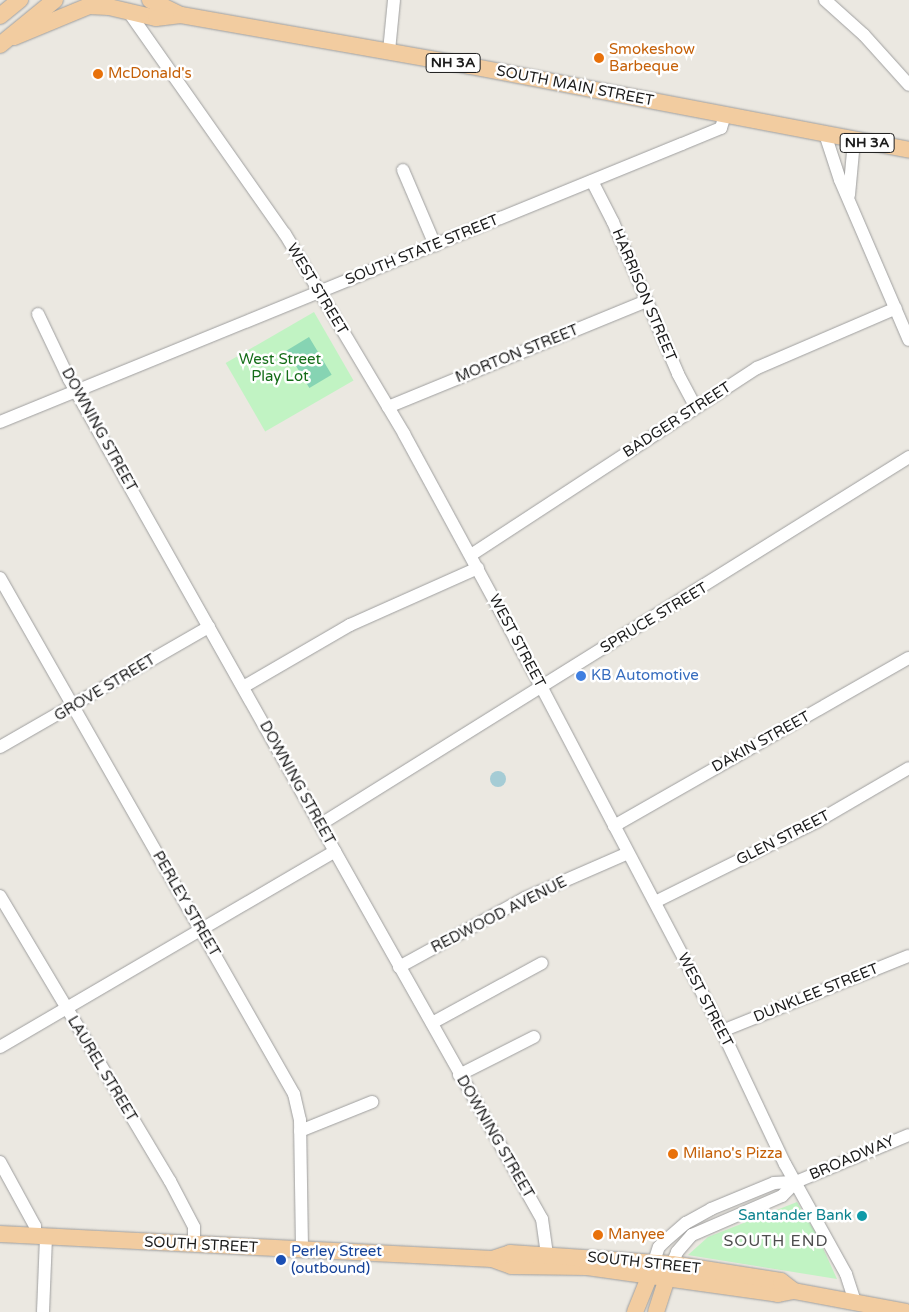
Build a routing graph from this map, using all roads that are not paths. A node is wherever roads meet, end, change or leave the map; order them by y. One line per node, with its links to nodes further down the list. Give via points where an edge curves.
1 (20, 0): 9 (main road)
2 (55, 0): 10 (main road)
3 (115, 0): 7 (main road, SOUTH MAIN STREET / NH 3A)
4 (150, 0): 8 (main road, SOUTH MAIN STREET / NH 3A)
5 (394, 0): 11 (street)
6 (825, 0): 12 (street, via 864,35)
7 (128, 11): 8 (main road, SOUTH MAIN STREET / NH 3A, via 156,18); 10 (main road, via 89,6); 21 (street, WEST STREET, via 256,191)
8 (180, 15): 11 (main road, SOUTH MAIN STREET / NH 3A)
9 (0, 16)
10 (7, 41)
11 (389, 51): 13 (main road, SOUTH MAIN STREET / NH 3A)
12 (909, 85)
13 (725, 115): 14 (main road, SOUTH MAIN STREET / NH 3A); 18 (street, SOUTH STATE STREET, via 721,128)
14 (825, 134): 15 (main road, SOUTH MAIN STREET / NH 3A); 19 (street, via 840,180)
15 (854, 141): 16 (main road, SOUTH MAIN STREET / NH 3A); 19 (street)
16 (909, 150)
17 (403, 170): 20 (street)
18 (592, 181): 20 (street, SOUTH STATE STREET); 22 (street, HARRISON STREET)
19 (849, 195): 23 (street)
20 (435, 245): 21 (street, SOUTH STATE STREET)
21 (320, 293): 26 (street, SOUTH STATE STREET); 27 (street, WEST STREET)
22 (646, 301): 27 (street, MORTON STREET); 28 (street, HARRISON STREET)
23 (896, 308): 25 (street); 28 (street, BADGER STREET, via 757,368)
24 (38, 314): 26 (street, DOWNING STREET)
25 (909, 340)
26 (77, 391): 29 (street, SOUTH STATE STREET); 34 (street, DOWNING STREET)
27 (388, 407): 31 (street, WEST STREET)
28 (696, 408): 31 (street, BADGER STREET)
29 (0, 422)
30 (909, 458): 36 (street, SPRUCE STREET)
31 (471, 555): 32 (street, WEST STREET)
32 (478, 568): 36 (street, WEST STREET); 37 (street, via 350,625)
33 (0, 578): 38 (street, PERLEY STREET)
34 (209, 627): 37 (street, DOWNING STREET); 38 (street, GROVE STREET)
35 (909, 658): 42 (street, DAKIN STREET)
36 (542, 686): 41 (street, SPRUCE STREET); 42 (street, WEST STREET)
37 (243, 688): 41 (street, DOWNING STREET)
38 (73, 706): 39 (street, GROVE STREET); 47 (street, PERLEY STREET)
39 (0, 747)
40 (909, 768): 46 (street, GLEN STREET, via 825,817)
41 (321, 824): 43 (street, DOWNING STREET)
42 (614, 826): 44 (street, WEST STREET)
43 (335, 852): 47 (street); 50 (street, DOWNING STREET)
44 (628, 853): 46 (street, WEST STREET); 50 (street, REDWOOD AVENUE, via 525,898)
45 (0, 896): 51 (street, LAUREL STREET)
46 (655, 902): 53 (street, WEST STREET)
47 (201, 929): 51 (street); 58 (street, PERLEY STREET, via 294,1094)
48 (909, 956): 53 (street, DUNKLEE STREET)
49 (542, 964): 52 (street)
50 (399, 967): 52 (street, DOWNING STREET)
51 (66, 1009): 55 (street); 64 (street, LAUREL STREET, via 190,1218 194,1227)
52 (432, 1024): 56 (street, DOWNING STREET)
53 (722, 1031): 61 (street, WEST STREET)
54 (534, 1037): 56 (street)
55 (0, 1047)
56 (459, 1075): 66 (street, DOWNING STREET, via 542,1219)
57 (372, 1102): 58 (street)
58 (300, 1131): 65 (street, PERLEY STREET)
59 (909, 1135): 61 (street, BROADWAY)
60 (0, 1162): 63 (street)
61 (796, 1182): 68 (street, BROADWAY, via 774,1183 686,1223 659,1247); 69 (street, BROADWAY, via 782,1196 692,1235 677,1252); 70 (street, WEST STREET, via 846,1274)
62 (0, 1234): 63 (main road, SOUTH STREET)
63 (40, 1236): 64 (main road, SOUTH STREET); 71 (street)
64 (194, 1244): 65 (main road, SOUTH STREET)
65 (302, 1250): 67 (main road, SOUTH STREET)
66 (547, 1255): 67 (main road, SOUTH STREET, via 510,1253); 68 (main road, SOUTH STREET)
67 (492, 1259): 68 (main road, SOUTH STREET, via 511,1266)
68 (651, 1269): 69 (main road, SOUTH STREET); 72 (main road)
69 (670, 1271): 70 (main road, SOUTH STREET, via 778,1294 794,1291); 73 (main road)
70 (855, 1301): 74 (main road, SOUTH STREET)
71 (43, 1312)
72 (635, 1312)
73 (656, 1312)
74 (906, 1312)

